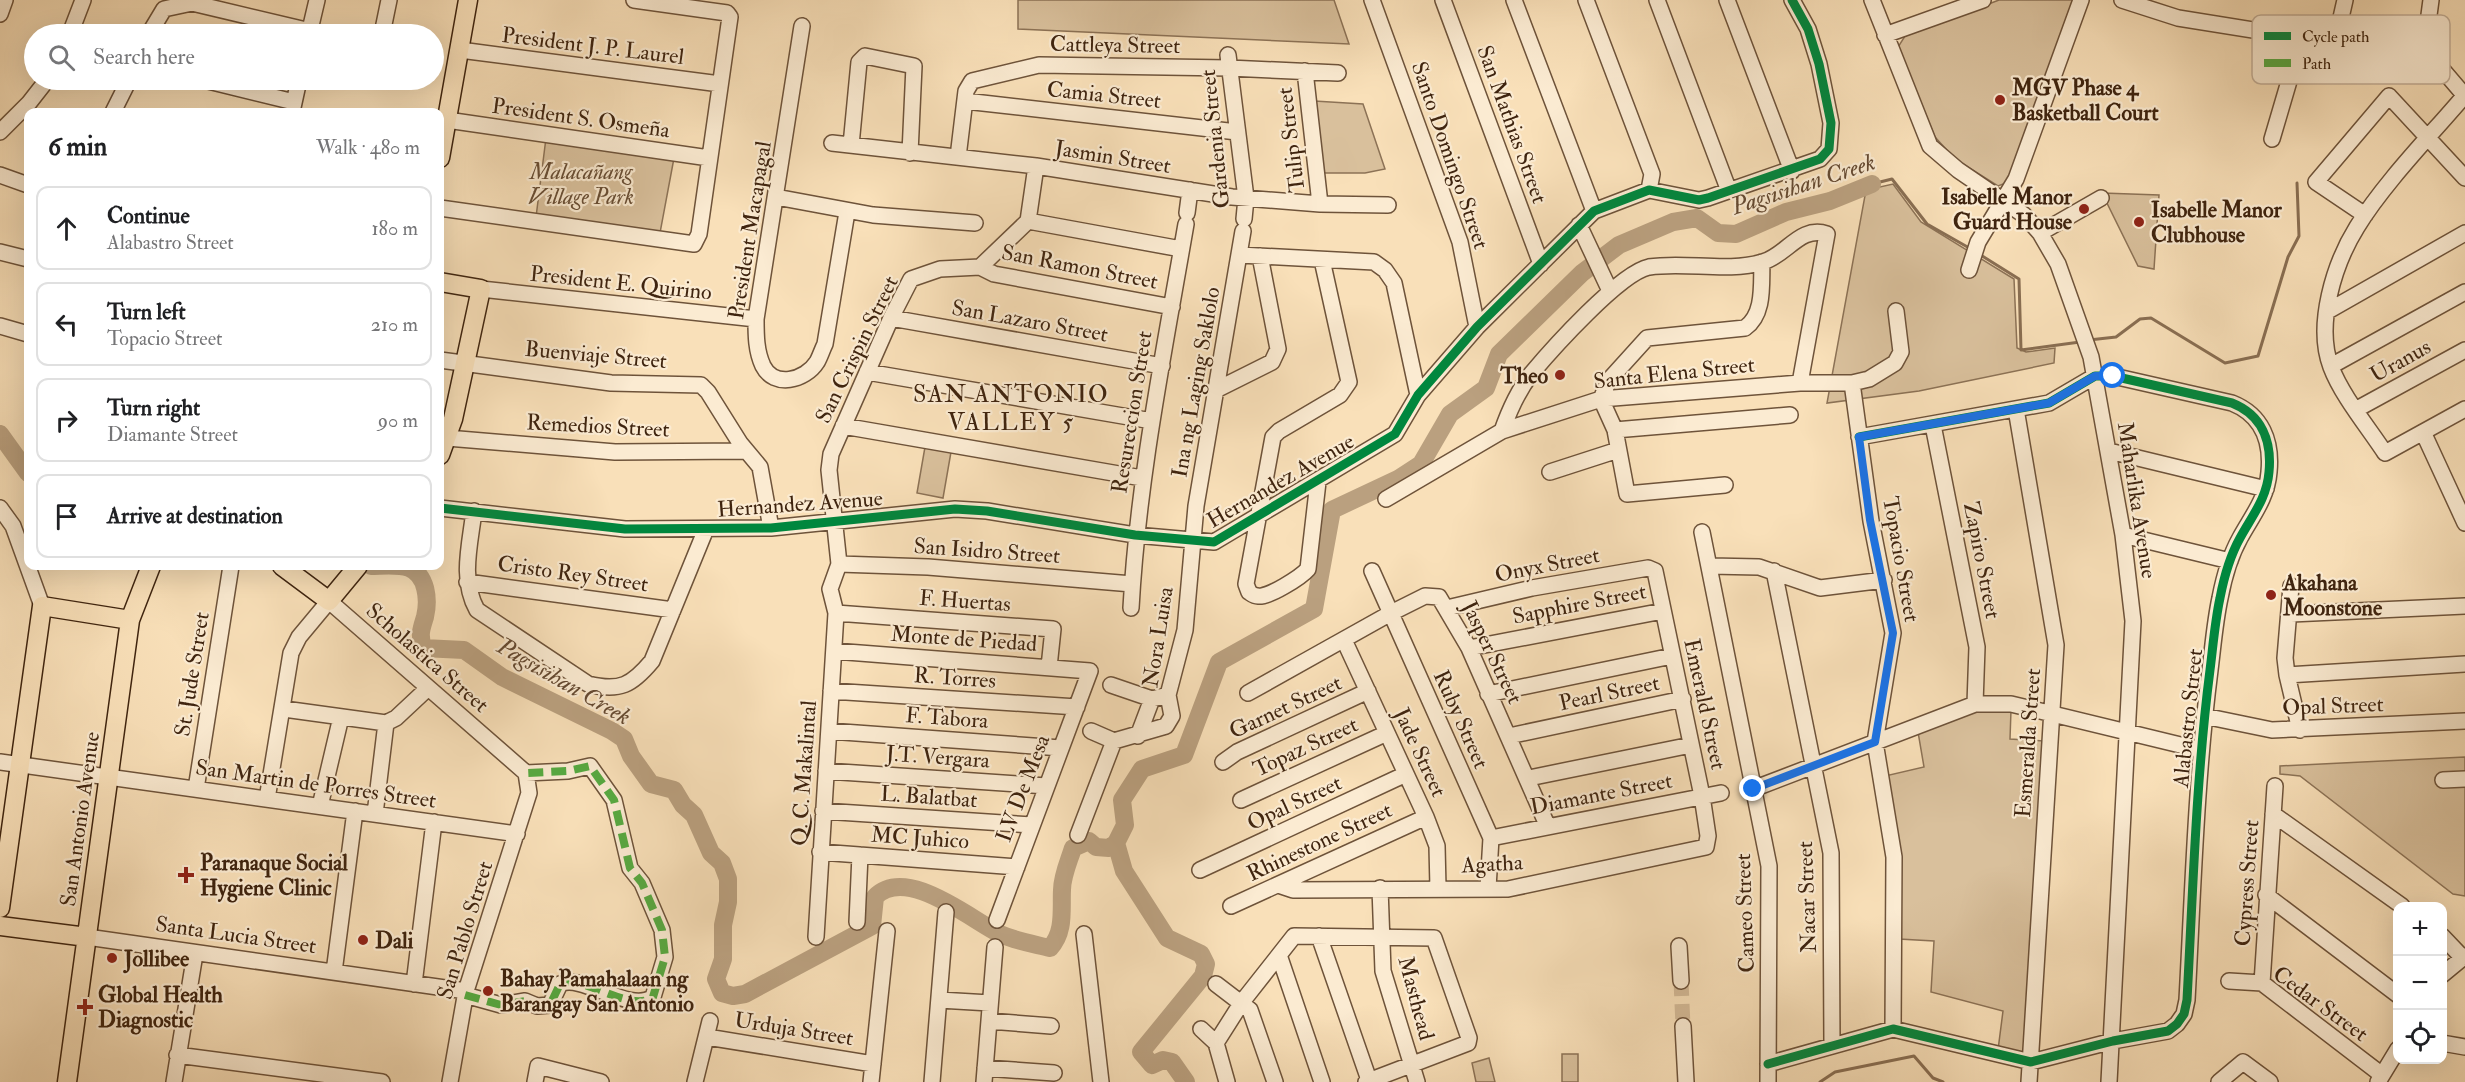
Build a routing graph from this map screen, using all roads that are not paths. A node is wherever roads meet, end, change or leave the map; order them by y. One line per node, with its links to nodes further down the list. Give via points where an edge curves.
1 (5, 0): 20 (street)
2 (84, 0): 23 (street)
3 (317, 0): 26 (street)
4 (389, 0): 27 (street)
5 (468, 0): 31 (main road)
6 (634, 0): 36 (street, via 727,13 730,17)
7 (1372, 0): 103 (street, Santo Domingo Street, via 1460,242)
8 (1443, 0): 91 (street, San Mathias Street)
9 (1514, 0): 74 (street)
10 (1586, 0): 65 (street, via 1652,174)
11 (1657, 0): 66 (street)
12 (1727, 0): 60 (street)
13 (1792, 0): 60 (street, via 1808,29 1820,64 1831,123 1829,148 1820,159)
14 (1872, 0): 30 (street, Maharlika Avenue)
15 (1983, 0): 30 (street)
16 (2081, 0): 69 (street)
17 (2122, 0): 29 (street, via 2178,18)
18 (2345, 0): 21 (street)
19 (2431, 0): 22 (street)
20 (0, 14)
21 (2342, 15)
22 (2429, 15)
23 (74, 24)
24 (155, 24): 25 (street, via 164,9 192,3)
25 (277, 24)
26 (315, 24)
27 (383, 24)
28 (802, 26): 67 (street, President Macapagal)
29 (2252, 30)
30 (1885, 35): 69 (street, Maharlika Avenue, via 1930,146 1958,170)
31 (460, 50): 36 (street, President J. P. Laurel); 48 (main road)
32 (1229, 61): 33 (street, Cattleya Street); 43 (street, Cattleya Street, via 1040,65 972,81); 50 (street, Gardenia Street)
33 (1305, 71): 34 (street, Cattleya Street); 71 (street, Tulip Street)
34 (1338, 73)
35 (2450, 78): 42 (street)
36 (720, 84): 57 (street)
37 (2288, 84): 53 (street)
38 (39, 90): 44 (street)
39 (124, 90): 47 (street)
40 (237, 90): 45 (street)
41 (297, 90): 45 (street)
42 (2465, 96): 52 (street)
43 (965, 101): 50 (street, Camia Street); 58 (street, Cattleya Street)
44 (29, 103): 46 (street); 49 (street)
45 (293, 107)
46 (36, 108)
47 (115, 108)
48 (447, 120): 51 (main road); 57 (street, President S. Osmeña)
49 (0, 132)
50 (1237, 132): 68 (street, Gardenia Street)
51 (444, 136)
52 (2428, 138): 62 (street); 76 (street); 76 (street, via 2389,96 2316,183)
53 (2272, 139)
54 (832, 142): 55 (street, Jasmin Street)
55 (851, 145): 56 (street, Jasmin Street); 56 (street, via 859,62 865,56 914,66)
56 (910, 153): 58 (street, Jasmin Street)
57 (709, 158): 73 (street, via 699,234 694,244)
58 (958, 158): 59 (street, Jasmin Street)
59 (1036, 166): 64 (street, Jasmin Street); 77 (street)
60 (1792, 171): 66 (street)
61 (0, 175): 63 (street)
62 (2465, 178)
63 (24, 184)
64 (1190, 190): 68 (street, Jasmin Street); 83 (street, Resureccion Street)
65 (1649, 190): 66 (street, via 1699,200); 74 (street, Hernandez Avenue)
66 (1729, 191)
67 (776, 197): 75 (street); 101 (street, President Macapagal)
68 (1246, 198): 71 (street, Jasmin Street); 79 (street, Gardenia Street)
69 (2005, 200): 81 (street, Maharlika Avenue); 87 (street)
70 (2102, 200): 81 (street, via 2080,208)
71 (1320, 204): 72 (street, Jasmin Street)
72 (1388, 205)
73 (444, 209)
74 (1594, 211): 80 (street, Hernandez Avenue)
75 (847, 212): 78 (street); 101 (street, President Macapagal, via 825,344 816,363 802,377 773,378 759,355)
76 (2365, 215): 99 (street, via 2337,273)
77 (1028, 221): 83 (street); 92 (street)
78 (975, 223)
79 (1244, 225): 85 (street, Ina ng Laging Saklolo)
80 (1579, 225): 91 (street, Hernandez Avenue); 95 (street)
81 (2040, 233): 111 (street, Maharlika Avenue, via 2058,264)
82 (2465, 233): 99 (street)
83 (1181, 249): 97 (street, Resureccion Street)
84 (0, 252): 88 (street)
85 (1240, 255): 86 (street); 114 (street, Ina ng Laging Saklolo)
86 (1260, 256): 89 (street); 114 (street, via 1278,349 1272,362)
87 (1973, 256)
88 (24, 259)
89 (1322, 260): 115 (street, via 1374,262 1385,270 1394,284); 142 (street, via 1349,382 1340,395 1273,437)
90 (1762, 262): 95 (street, via 1649,267); 112 (street, via 1779,255 1803,234 1827,234); 116 (street, via 1759,311 1746,328 1647,338 1609,380)
91 (1541, 264): 103 (street, Hernandez Avenue)
92 (980, 267): 97 (street, San Ramon Street, via 993,274); 100 (street, San Crispin Street, via 939,269 911,279)
93 (444, 283): 94 (main road)
94 (481, 289): 101 (street, President E. Quirino); 107 (main road)
95 (1610, 291): 125 (street, via 1530,375)
96 (2465, 292): 109 (street)
97 (1172, 307): 108 (street, Resureccion Street)
98 (1896, 311): 113 (street, Santa Elena Street, via 1901,352 1896,363)
99 (2328, 311): 109 (street, via 2326,348)
100 (891, 318): 108 (street, San Lazaro Street); 110 (street, San Crispin Street)
101 (756, 319)
102 (0, 326): 104 (street)
103 (1477, 327): 115 (street, Hernandez Avenue)
104 (24, 333)
105 (2465, 350): 118 (street, Uranus)
106 (444, 361): 107 (street)
107 (466, 364): 128 (main road); 131 (street, Buenviaje Street, via 611,383 697,384 708,392)
108 (1162, 366): 121 (street, Resureccion Street)
109 (2331, 366): 118 (street)
110 (867, 372): 121 (street); 123 (street, San Crispin Street)
111 (2095, 376): 117 (street, via 2049,403); 132 (street, Maharlika Avenue); 137 (street, Alabastro Street, via 2122,376 2246,408 2255,416 2268,443)
112 (1800, 383): 113 (street, Santa Elena Street); 116 (street, Santa Elena Street)
113 (1852, 388): 127 (street, Topacio Street)
114 (1218, 389): 150 (street, Ina ng Laging Saklolo)
115 (1418, 395): 135 (street, Hernandez Avenue, via 1395,434)
116 (1601, 399): 124 (street); 125 (street, Santa Elena Street)
117 (2016, 409): 122 (street); 198 (street, Esmeralda Street, via 2056,645)
118 (2357, 409): 126 (street, via 2385,453)
119 (2465, 409): 126 (street)
120 (1790, 415): 124 (street)
121 (1152, 421): 134 (street, Resureccion Street)
122 (1934, 425): 127 (street); 195 (street, Zapiro Street, via 1977,647)
123 (843, 426): 134 (street); 143 (street, San Crispin Street, via 831,454)
124 (1615, 430): 130 (street)
125 (1502, 431): 138 (street, Santa Elena Street)
126 (2423, 432): 144 (street)
127 (1859, 437): 163 (street, Topacio Street, via 1870,520)
128 (447, 438): 129 (main road); 131 (street, Remedios Street, via 615,452)
129 (444, 445)
130 (1618, 450): 133 (street); 136 (street, via 1627,494)
131 (746, 451): 145 (street, Buenviaje Street, via 760,467)
132 (2109, 451): 137 (street); 149 (street, Maharlika Avenue)
133 (1550, 472)
134 (1142, 478): 148 (street, Resureccion Street)
135 (1318, 482): 142 (street, Hernandez Avenue); 142 (street, via 1308,569 1302,576 1258,596 1249,592 1246,584)
136 (1725, 485)
137 (2266, 489): 152 (street, Alabastro Street)
138 (1386, 499)
139 (0, 508): 151 (street, via 14,526)
140 (444, 508): 141 (street, Hernandez Avenue)
141 (474, 511): 146 (street, Hernandez Avenue, via 625,529); 164 (street)
142 (1259, 517): 150 (street, Hernandez Avenue, via 1214,542)
143 (834, 520): 145 (street, Hernandez Avenue); 148 (street, Hernandez Avenue, via 955,509); 153 (street, San Crispin Street)
144 (2465, 523)
145 (771, 528): 146 (street, Hernandez Avenue)
146 (706, 529): 172 (street)
147 (1702, 532): 154 (street, Cameo Street)
148 (1135, 535): 150 (street, Hernandez Avenue); 165 (street, Resureccion Street)
149 (2123, 536): 152 (street); 207 (street, Maharlika Avenue, via 2133,621)
150 (1192, 542): 192 (street, Nora Luisa, via 1185,630)
151 (24, 555)
152 (2230, 561): 199 (street, Alabastro Street, via 2219,600)
153 (839, 564): 165 (street, San Isidro Street, via 928,567); 174 (street, Q. C. Makalintal, via 830,589)
154 (1710, 566): 161 (street); 229 (street, Cameo Street)
155 (29, 570): 168 (street)
156 (149, 570): 177 (main road, San Antonio Avenue)
157 (230, 570): 228 (street, St. Jude Street)
158 (287, 570): 167 (main road, Scholastica Street)
159 (355, 570): 167 (main road)
160 (1654, 571): 171 (street, Onyx Street, via 1648,568 1532,588); 173 (street, Emerald Street)
161 (1774, 571): 163 (street, via 1820,588); 218 (street, Nacar Street)
162 (1372, 572): 175 (street, Ruby Street)
163 (1884, 580): 211 (street, Topacio Street, via 1893,633)
164 (467, 582): 172 (street, Cristo Rey Street); 172 (street, via 477,610 588,684 603,688 619,687 637,679 652,661)
165 (1132, 584): 170 (street, Resureccion Street)
166 (2291, 586): 176 (street)
167 (329, 601): 187 (street, Scholastica Street); 197 (street, via 298,637 291,653)
168 (42, 606): 177 (main road); 217 (main road)
169 (2465, 606): 176 (street)
170 (1131, 608)
171 (1447, 608): 175 (street, Jasper Street, via 1439,597 1425,596); 179 (street, Jasper Street)
172 (673, 610)
173 (1663, 610): 179 (street, Sapphire Street); 181 (street, Emerald Street)
174 (836, 613): 180 (street, Q. C. Makalintal); 183 (street, F. Huertas, via 1053,629)
175 (1391, 613): 178 (street, Jasper Street); 246 (street, Ruby Street)
176 (2291, 614): 185 (street, via 2285,658)
177 (130, 620): 222 (main road, San Antonio Avenue)
178 (1344, 640): 189 (street, Jade Street); 190 (street, Jasper Street)
179 (1469, 648): 191 (street, Jasper Street)
180 (834, 651): 183 (street, Monte de Piedad); 188 (street, Q. C. Makalintal)
181 (1672, 656): 191 (street); 194 (street, Emerald Street)
182 (2465, 664): 185 (street)
183 (1049, 667): 184 (street, Monte de Piedad)
184 (1090, 670): 196 (street, LV De Mesa)
185 (2287, 675): 203 (street)
186 (1112, 685): 193 (street)
187 (427, 688): 202 (street); 220 (street, Scholastica Street)
188 (831, 691): 196 (street, R. Torres); 204 (street, Q. C. Makalintal)
189 (1368, 691): 206 (street, Jade Street); 216 (street, Garnet Street)
190 (1248, 693)
191 (1488, 694): 209 (street, Jasper Street)
192 (1168, 695): 193 (street); 208 (street, Nora Luisa, via 1172,706 1170,722)
193 (1152, 699): 208 (street)
194 (1683, 699): 209 (street, Pearl Street); 212 (street, Emerald Street)
195 (1975, 704): 198 (street, via 2011,704); 211 (street)
196 (1077, 707): 213 (street, LV De Mesa)
197 (284, 709): 200 (street); 232 (street)
198 (2050, 712): 207 (street); 302 (street, Esmeralda Street)
199 (2204, 716): 203 (street, Opal Street, via 2272,730); 214 (street, Alabastro Street)
200 (341, 717): 202 (street); 234 (street)
201 (2465, 721): 203 (street, Opal Street)
202 (386, 723): 237 (street)
203 (2300, 730)
204 (829, 731): 213 (street, F. Tabora); 219 (street, Q. C. Makalintal)
205 (1091, 731): 210 (street)
206 (1387, 733): 221 (street, Jade Street); 233 (street, Topaz Street)
207 (2130, 733): 214 (street); 295 (street, Maharlika Avenue)
208 (1138, 736): 210 (street, Nora Luisa)
209 (1509, 736): 223 (street, Jasper Street)
210 (1114, 741): 244 (street)
211 (1875, 742): 218 (street); 293 (street, Topacio Street, via 1894,857)
212 (1691, 745): 223 (street); 231 (street, Emerald Street)
213 (1061, 748): 226 (street, LV De Mesa)
214 (2201, 750): 295 (street, Alabastro Street, via 2184,1014 2168,1031)
215 (0, 762): 217 (street, San Martin de Porres Street)
216 (1223, 762)
217 (20, 764): 222 (street, San Martin de Porres Street); 245 (main road)
218 (1813, 767): 229 (street); 298 (street, Nacar Street, via 1831,853)
219 (826, 771): 226 (street, J.T. Vergara); 236 (street, Q. C. Makalintal)
220 (526, 773): 243 (street, San Pablo Street, via 529,793); 284 (street, Santa Lucia Street, via 590,766 609,789 621,818 630,868 642,883 662,930 665,946 661,976 653,997 645,1000 615,996 568,981 560,984 546,1006 525,1002 501,1005)
221 (1406, 774): 239 (street, Jade Street); 251 (street, Opal Street)
222 (109, 776): 228 (street, San Martin de Porres Street); 268 (main road, San Antonio Avenue)
223 (1529, 778): 242 (street, Jasper Street)
224 (2465, 779): 225 (street)
225 (2443, 780)
226 (1047, 786): 241 (street, LV De Mesa)
227 (2275, 786): 238 (street, Cypress Street)
228 (196, 789): 232 (street, San Martin de Porres Street)
229 (1753, 789): 305 (street, Cameo Street, via 1769,866)
230 (1721, 793): 231 (street, Diamante Street)
231 (1702, 796): 242 (street, Diamante Street); 247 (street, Emerald Street)
232 (267, 799): 234 (street, San Martin de Porres Street)
233 (1241, 800)
234 (320, 806): 235 (street, San Martin de Porres Street)
235 (355, 811): 237 (street, San Martin de Porres Street); 277 (street)
236 (824, 811): 241 (street, L. Balatbat); 248 (street, Q. C. Makalintal)
237 (375, 814): 240 (street, San Martin de Porres Street)
238 (2273, 814): 256 (street, Cypress Street); 257 (street)
239 (1426, 817): 252 (street, Rhinestone Street); 254 (street, Jade Street, via 1437,846)
240 (434, 822): 243 (street, San Martin de Porres Street); 281 (street)
241 (1032, 825): 250 (street, LV De Mesa)
242 (1548, 827): 246 (street, Diamante Street)
243 (517, 834): 284 (street, San Pablo Street)
244 (1078, 835)
245 (5, 838): 259 (main road)
246 (1491, 838): 255 (street, Ruby Street)
247 (1706, 847): 255 (street, Agatha, via 1508,889)
248 (820, 852): 249 (street, MC Juhico); 269 (street, Q. C. Makalintal)
249 (860, 855): 250 (street, MC Juhico); 262 (street)
250 (1017, 867): 261 (street, LV De Mesa)
251 (1200, 870)
252 (1278, 885): 253 (street, Agatha, via 1293,890); 258 (street, Rhinestone Street)
253 (1380, 888): 254 (street, Agatha); 267 (street, Masthead)
254 (1438, 888): 255 (street, Agatha)
255 (1488, 888)
256 (2266, 895): 280 (street, Cypress Street); 283 (street)
257 (2396, 902)
258 (1231, 906)
259 (0, 908)
260 (946, 912): 285 (street)
261 (996, 920)
262 (857, 922)
263 (0, 926): 268 (main road, Santa Lucia Street)
264 (887, 931): 303 (street)
265 (1084, 934): 319 (street)
266 (1319, 936): 267 (street); 274 (street, via 1294,936); 309 (street)
267 (1380, 936): 304 (street, Masthead, via 1383,971); 304 (street, via 1434,938 1469,1038 1462,1046)
268 (87, 937): 273 (street, Santa Lucia Street); 310 (main road, San Antonio Avenue)
269 (816, 937)
270 (2447, 941): 275 (street)
271 (1679, 946): 278 (street)
272 (995, 947): 287 (street)
273 (195, 954): 277 (street, Santa Lucia Street); 300 (street)
274 (1279, 955): 286 (street); 322 (street)
275 (2463, 956): 276 (street)
276 (2447, 970)
277 (334, 972): 281 (street, Santa Lucia Street)
278 (1681, 981)
279 (2229, 981): 280 (street, Cedar Street)
280 (2262, 983): 308 (street, Cedar Street)
281 (414, 984): 284 (street, Santa Lucia Street)
282 (1216, 984): 286 (street)
283 (2393, 992)
284 (466, 993): 313 (street, San Pablo Street)
285 (939, 1000): 287 (street); 318 (street)
286 (1242, 1002): 296 (street); 321 (street, via 1250,1010)
287 (990, 1003): 289 (street)
288 (710, 1021): 294 (street)
289 (989, 1021): 290 (street); 307 (street)
290 (1051, 1026)
291 (1683, 1026): 324 (street)
292 (1201, 1029): 296 (street)
293 (1893, 1029): 298 (street, Alabastro Street); 302 (street, Alabastro Street)
294 (707, 1037): 303 (street, Urduja Street); 316 (street)
295 (2113, 1041): 302 (street, Alabastro Street); 327 (street, Maharlika Avenue)
296 (1216, 1043): 320 (street)
297 (2447, 1044): 299 (street)
298 (1832, 1046): 305 (street, Alabastro Street)
299 (2465, 1047)
300 (177, 1055): 311 (street); 312 (street)
301 (2393, 1056): 308 (street)
302 (2031, 1062): 326 (street, Esmeralda Street)
303 (873, 1064): 317 (street)
304 (1411, 1064): 309 (street); 323 (street, Masthead)
305 (1768, 1064): 325 (street, Cameo Street)
306 (1054, 1073): 307 (street)
307 (985, 1075)
308 (2380, 1079)
309 (1367, 1081)
310 (68, 1082)
311 (174, 1082)
312 (382, 1082)
313 (450, 1082)
314 (536, 1082): 315 (street, via 538,1066)
315 (601, 1082)
316 (695, 1082)
317 (871, 1082)
318 (932, 1082)
319 (1101, 1082)
320 (1227, 1082)
321 (1275, 1082)
322 (1322, 1082)
323 (1417, 1082)
324 (1686, 1082)
325 (1768, 1082)
326 (2029, 1082)
327 (2109, 1082)
328 (2219, 1082): 329 (street, via 2243,1062)
329 (2270, 1082)

